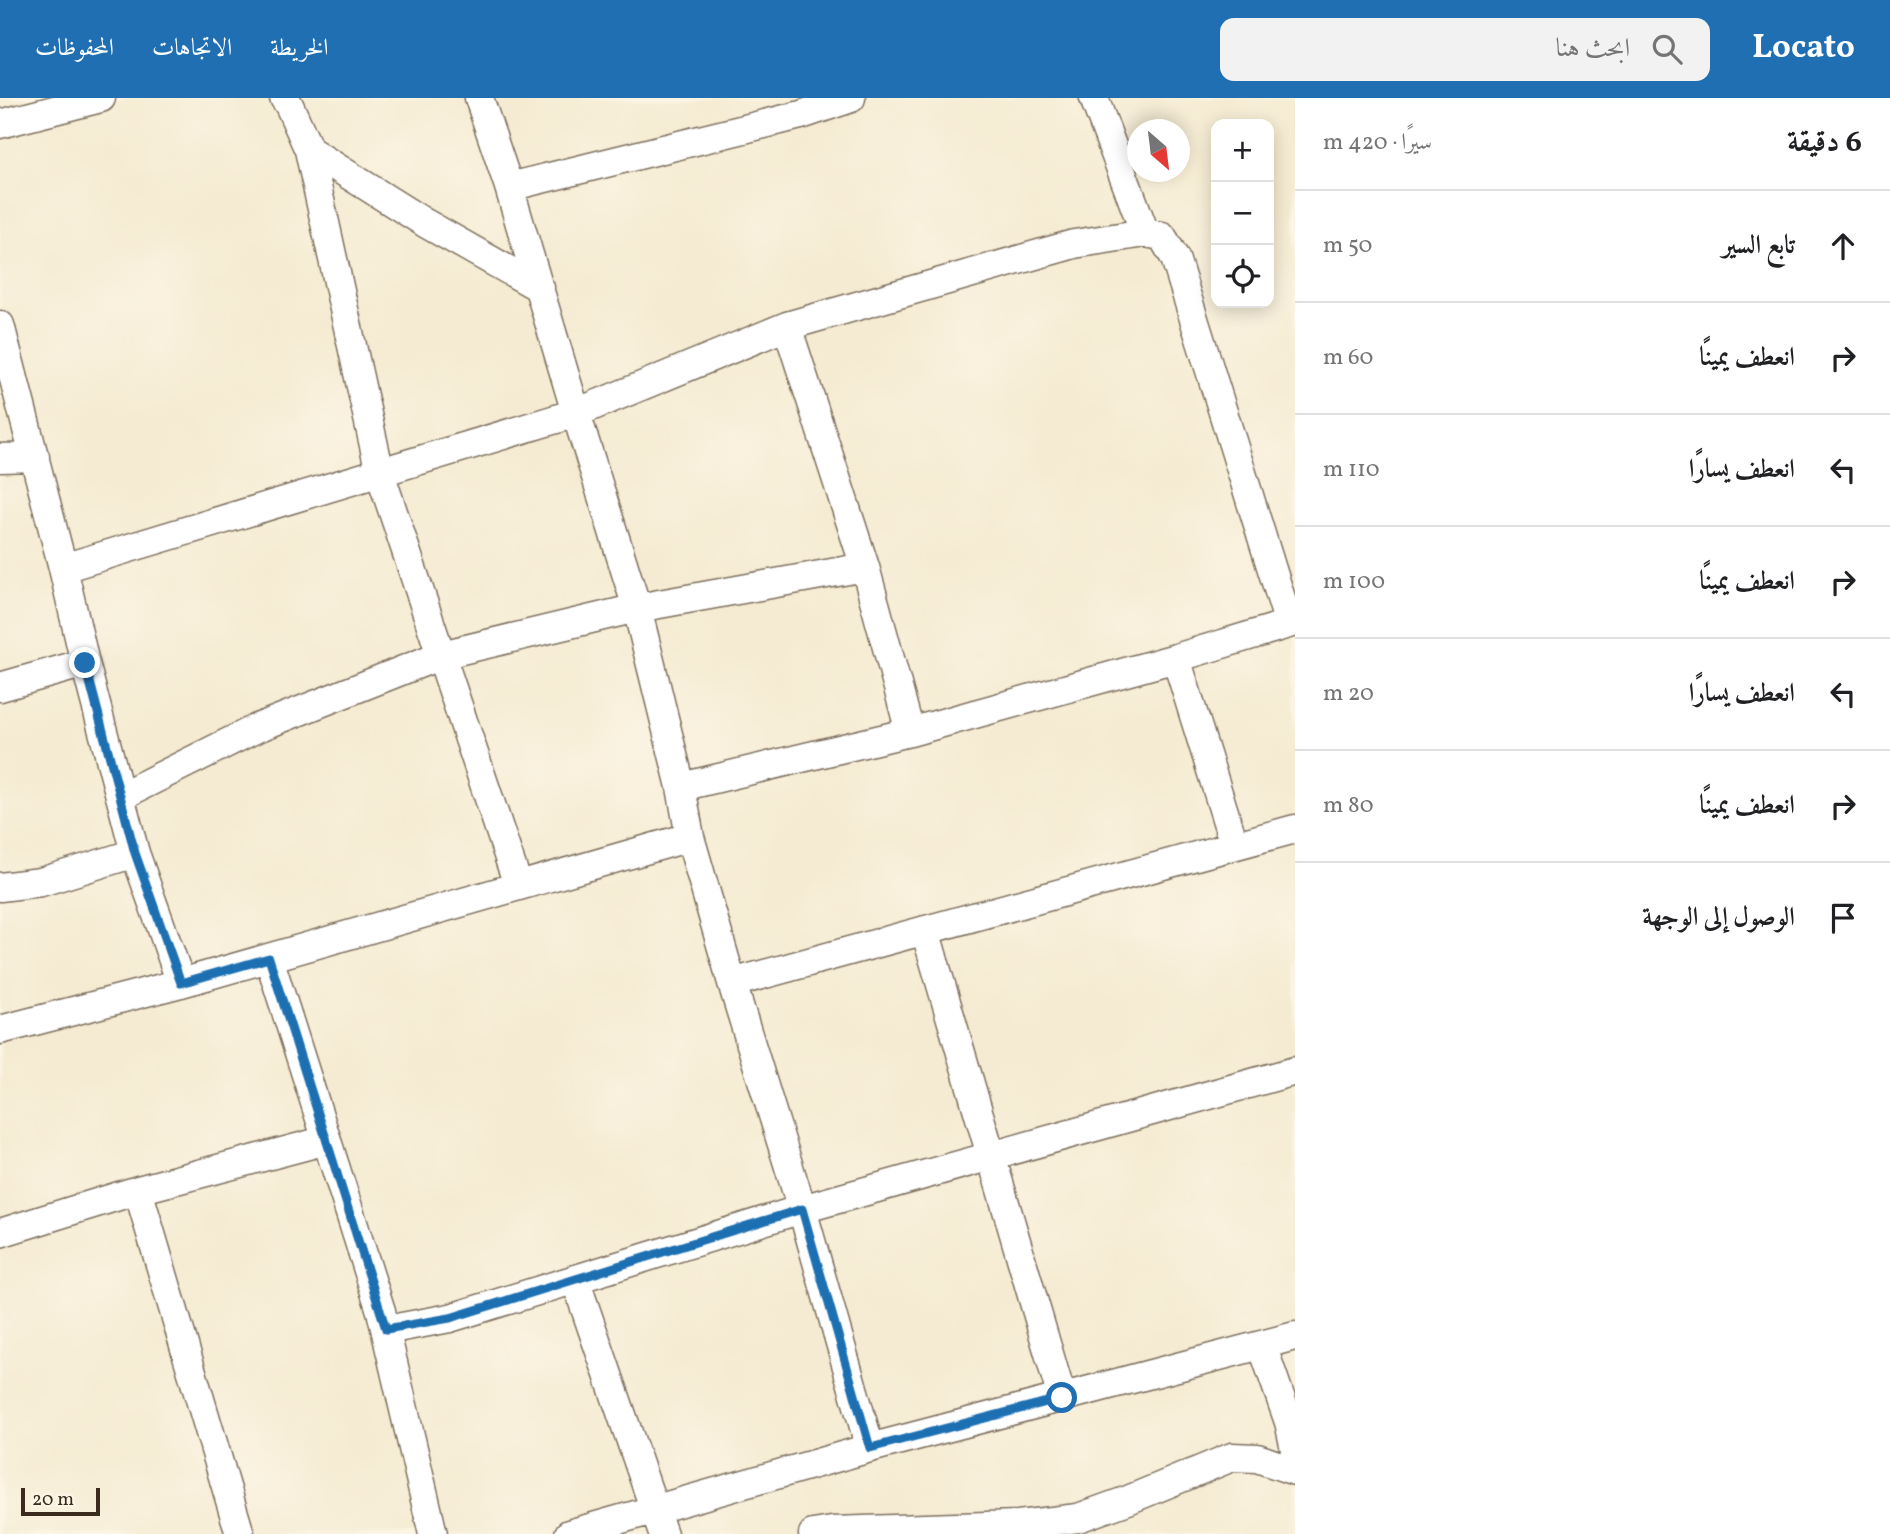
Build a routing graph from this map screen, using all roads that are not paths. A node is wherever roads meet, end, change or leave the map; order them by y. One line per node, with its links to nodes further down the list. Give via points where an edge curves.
1 (101, 98): 6 (street)
2 (284, 98): 7 (street)
3 (479, 98): 8 (street)
4 (851, 98): 8 (street, via 801,115)
5 (1094, 98): 9 (street)
6 (0, 124)
7 (309, 150): 10 (street); 16 (street)
8 (509, 187): 10 (street)
9 (1146, 233): 12 (street, via 1074,244); 20 (street, via 1162,236 1175,258)
10 (540, 288): 13 (street)
11 (0, 325): 14 (street)
12 (787, 326): 13 (street); 17 (street)
13 (576, 412): 16 (street); 19 (street)
14 (35, 457): 15 (street); 18 (street)
15 (0, 458)
16 (380, 473): 18 (street); 21 (street)
17 (865, 567): 19 (street); 25 (street)
18 (62, 568): 23 (street)
19 (638, 608): 21 (street); 26 (street)
20 (1292, 623): 22 (street)
21 (441, 655): 27 (street, via 257,728); 32 (street)
22 (1176, 658): 25 (street); 30 (street)
23 (85, 663): 24 (street); 27 (street)
24 (0, 687)
25 (910, 732): 26 (street)
26 (681, 787): 29 (street)
27 (121, 796): 31 (street)
28 (1295, 829): 30 (street)
29 (690, 836): 32 (street); 37 (street)
30 (1234, 844): 34 (street)
31 (135, 853): 33 (street, via 41,882); 36 (street)
32 (518, 885): 35 (street)
33 (0, 887)
34 (926, 930): 37 (street); 41 (street)
35 (269, 958): 36 (street); 40 (street)
36 (181, 983): 38 (street)
37 (732, 983): 43 (street)
38 (0, 1030)
39 (1295, 1071): 41 (street)
40 (327, 1140): 42 (street); 46 (street)
41 (990, 1156): 43 (street); 49 (street)
42 (138, 1189): 44 (street); 54 (street)
43 (802, 1209): 45 (street); 50 (street)
44 (0, 1233)
45 (575, 1279): 46 (street, via 450,1318); 53 (street)
46 (386, 1329): 55 (street)
47 (1295, 1336): 48 (street)
48 (1262, 1345): 49 (street); 51 (street)
49 (1062, 1398): 50 (street)
50 (870, 1448): 53 (street)
51 (1295, 1449)
52 (1295, 1471): 57 (street, via 1257,1458 1232,1457 1078,1518)
53 (658, 1522): 56 (street)
54 (240, 1534)
55 (433, 1534)
56 (569, 1534)
57 (813, 1534)

